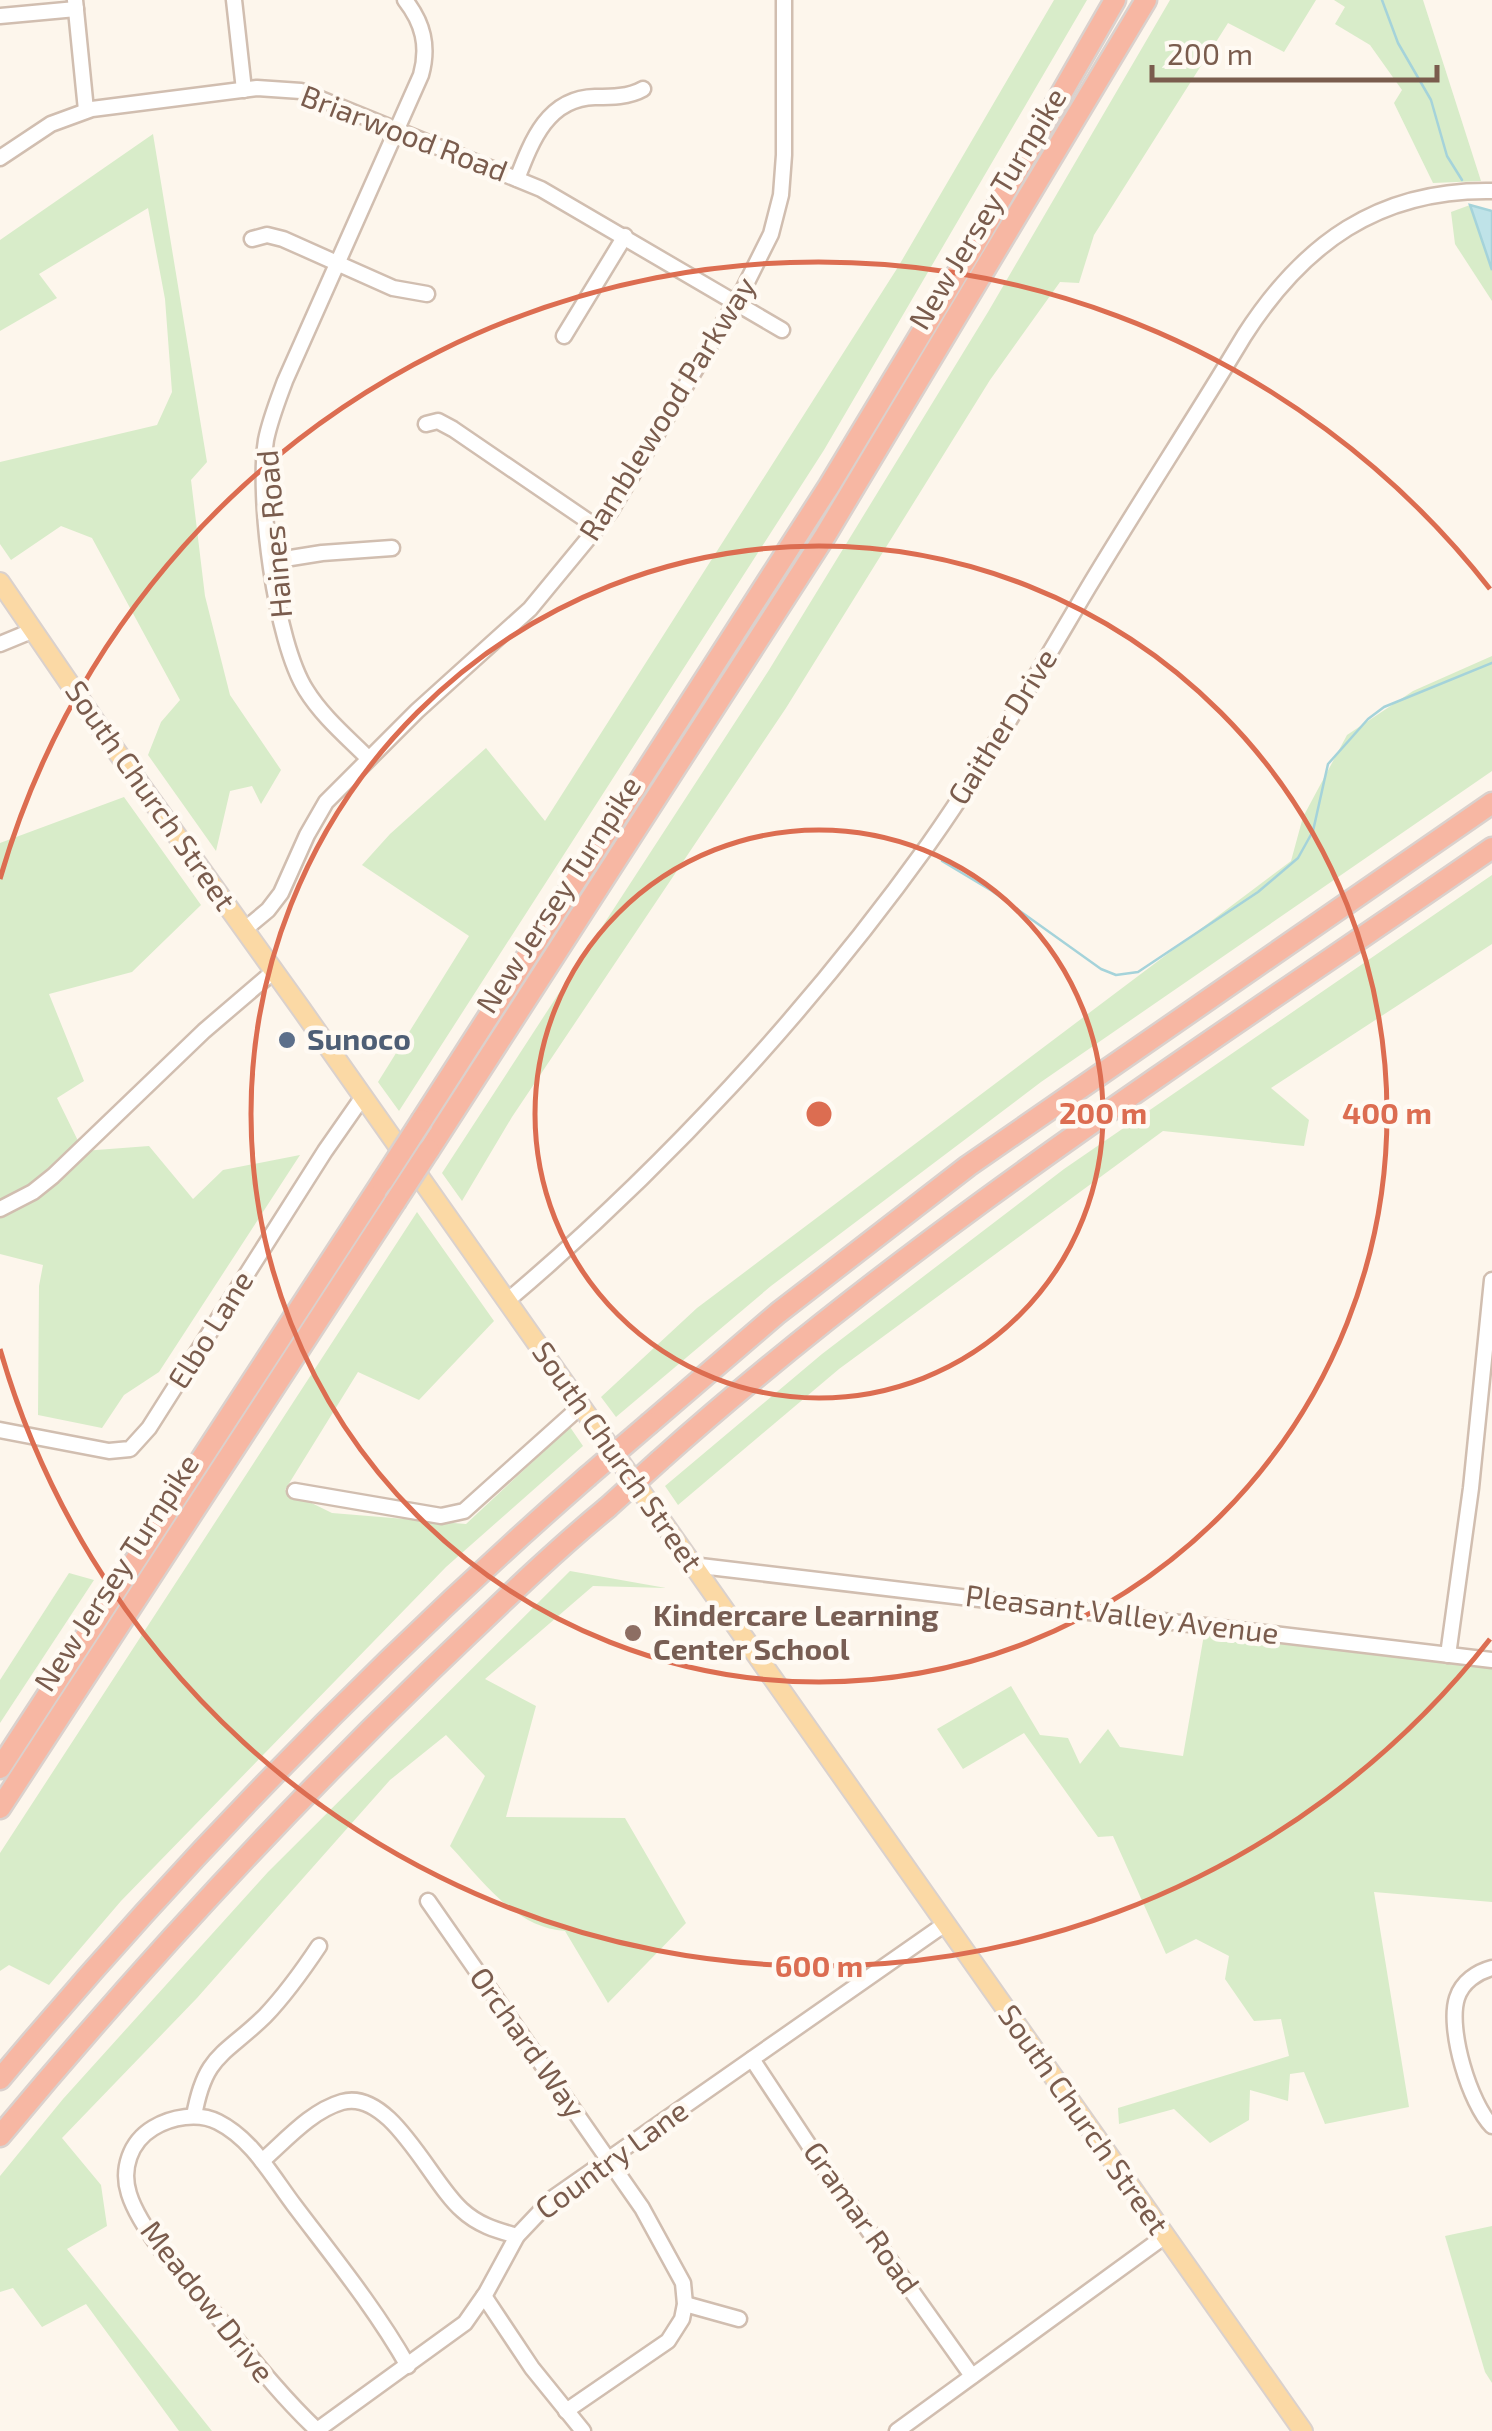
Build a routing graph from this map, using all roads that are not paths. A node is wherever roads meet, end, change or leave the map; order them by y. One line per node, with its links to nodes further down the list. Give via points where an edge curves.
1 (234, 0): 9 (street)
2 (405, 0): 11 (street, Haines Road, via 419,22 425,53)
3 (784, 0): 19 (street, Ramblewood Parkway, via 781,195 763,254)
4 (1115, 0): 44 (highway, New Jersey Turnpike, bridge, via 829,486)
5 (1146, 0): 45 (highway, New Jersey Turnpike, bridge, via 826,536)
6 (75, 4): 7 (street); 10 (street)
7 (0, 16)
8 (643, 89): 13 (street, via 560,106 543,123)
9 (244, 90): 10 (street, Briarwood Road); 11 (street, Briarwood Road, via 301,90)
10 (86, 110): 12 (street, Briarwood Road)
11 (398, 129): 13 (street, Briarwood Road); 17 (street, Haines Road)
12 (0, 158)
13 (517, 178): 15 (street, Briarwood Road)
14 (1492, 191): 37 (street, Gaither Drive, via 1425,197 1370,215 1321,246 1278,286 959,798 869,924 670,1148 587,1233)
15 (624, 236): 19 (street, Briarwood Road); 21 (street)
16 (252, 240): 17 (street, via 283,239)
17 (338, 264): 18 (street, via 393,288); 25 (street, Haines Road, via 270,424 264,470)
18 (427, 294)
19 (736, 303): 20 (street, Briarwood Road); 23 (street, Ramblewood Parkway)
20 (782, 330)
21 (564, 336)
22 (426, 424): 23 (street, via 453,428)
23 (598, 528): 29 (street, Ramblewood Parkway, via 530,609)
24 (392, 548): 25 (street)
25 (272, 561): 29 (street, Haines Road, via 280,621 304,686)
26 (0, 582): 27 (main road, South Church Street)
27 (34, 630): 28 (street); 32 (main road, South Church Street)
28 (0, 644)
29 (368, 758): 32 (street, Ramblewood Parkway, via 326,802 281,894)
30 (1492, 803): 51 (highway, bridge, via 968,1166 778,1313 399,1649 124,1934)
31 (1492, 848): 54 (highway, bridge, via 998,1190 660,1460 326,1773)
32 (244, 930): 33 (main road, South Church Street)
33 (274, 971): 34 (main road, South Church Street); 35 (street, via 53,1176)
34 (362, 1098): 37 (main road, South Church Street); 39 (street, Elbo Lane, via 130,1450)
35 (0, 1209)
36 (1492, 1280): 42 (street)
37 (507, 1301): 38 (main road, South Church Street)
38 (581, 1406): 40 (street, via 453,1516); 41 (main road, South Church Street)
39 (0, 1430)
40 (295, 1490)
41 (692, 1565): 42 (street, Pleasant Valley Avenue); 47 (main road, South Church Street)
42 (1448, 1655): 43 (street, Pleasant Valley Avenue)
43 (1492, 1660)
44 (0, 1768)
45 (0, 1808)
46 (428, 1901): 55 (street, Orchard Way)
47 (944, 1924): 50 (street, Country Lane); 58 (main road, South Church Street)
48 (318, 1946): 52 (street, via 271,2009 206,2071)
49 (1492, 1968): 53 (street, via 1467,1982 1454,2013 1472,2092)
50 (752, 2058): 55 (street, Country Lane); 63 (street, Gramar Road)
51 (0, 2079)
52 (194, 2116): 56 (street, via 228,2128); 66 (street, Meadow Drive, via 162,2124 138,2141 126,2169 132,2203 190,2284)
53 (1492, 2126)
54 (0, 2136)
55 (609, 2159): 57 (street, Country Lane, via 553,2198); 60 (street, Orchard Way, via 676,2265)
56 (262, 2161): 57 (street, via 324,2110 364,2102 397,2128 464,2212); 62 (street)
57 (517, 2236): 59 (street, Country Lane)
58 (1166, 2236): 63 (street); 65 (main road, South Church Street)
59 (484, 2296): 62 (street, Country Lane, via 465,2323); 64 (street)
60 (685, 2304): 61 (street); 64 (street, via 663,2346)
61 (739, 2320)
62 (408, 2366): 66 (street, Country Lane)
63 (972, 2376): 68 (street)
64 (566, 2411): 67 (street)
65 (1298, 2429)
66 (317, 2431)
67 (584, 2431)
68 (897, 2431)

